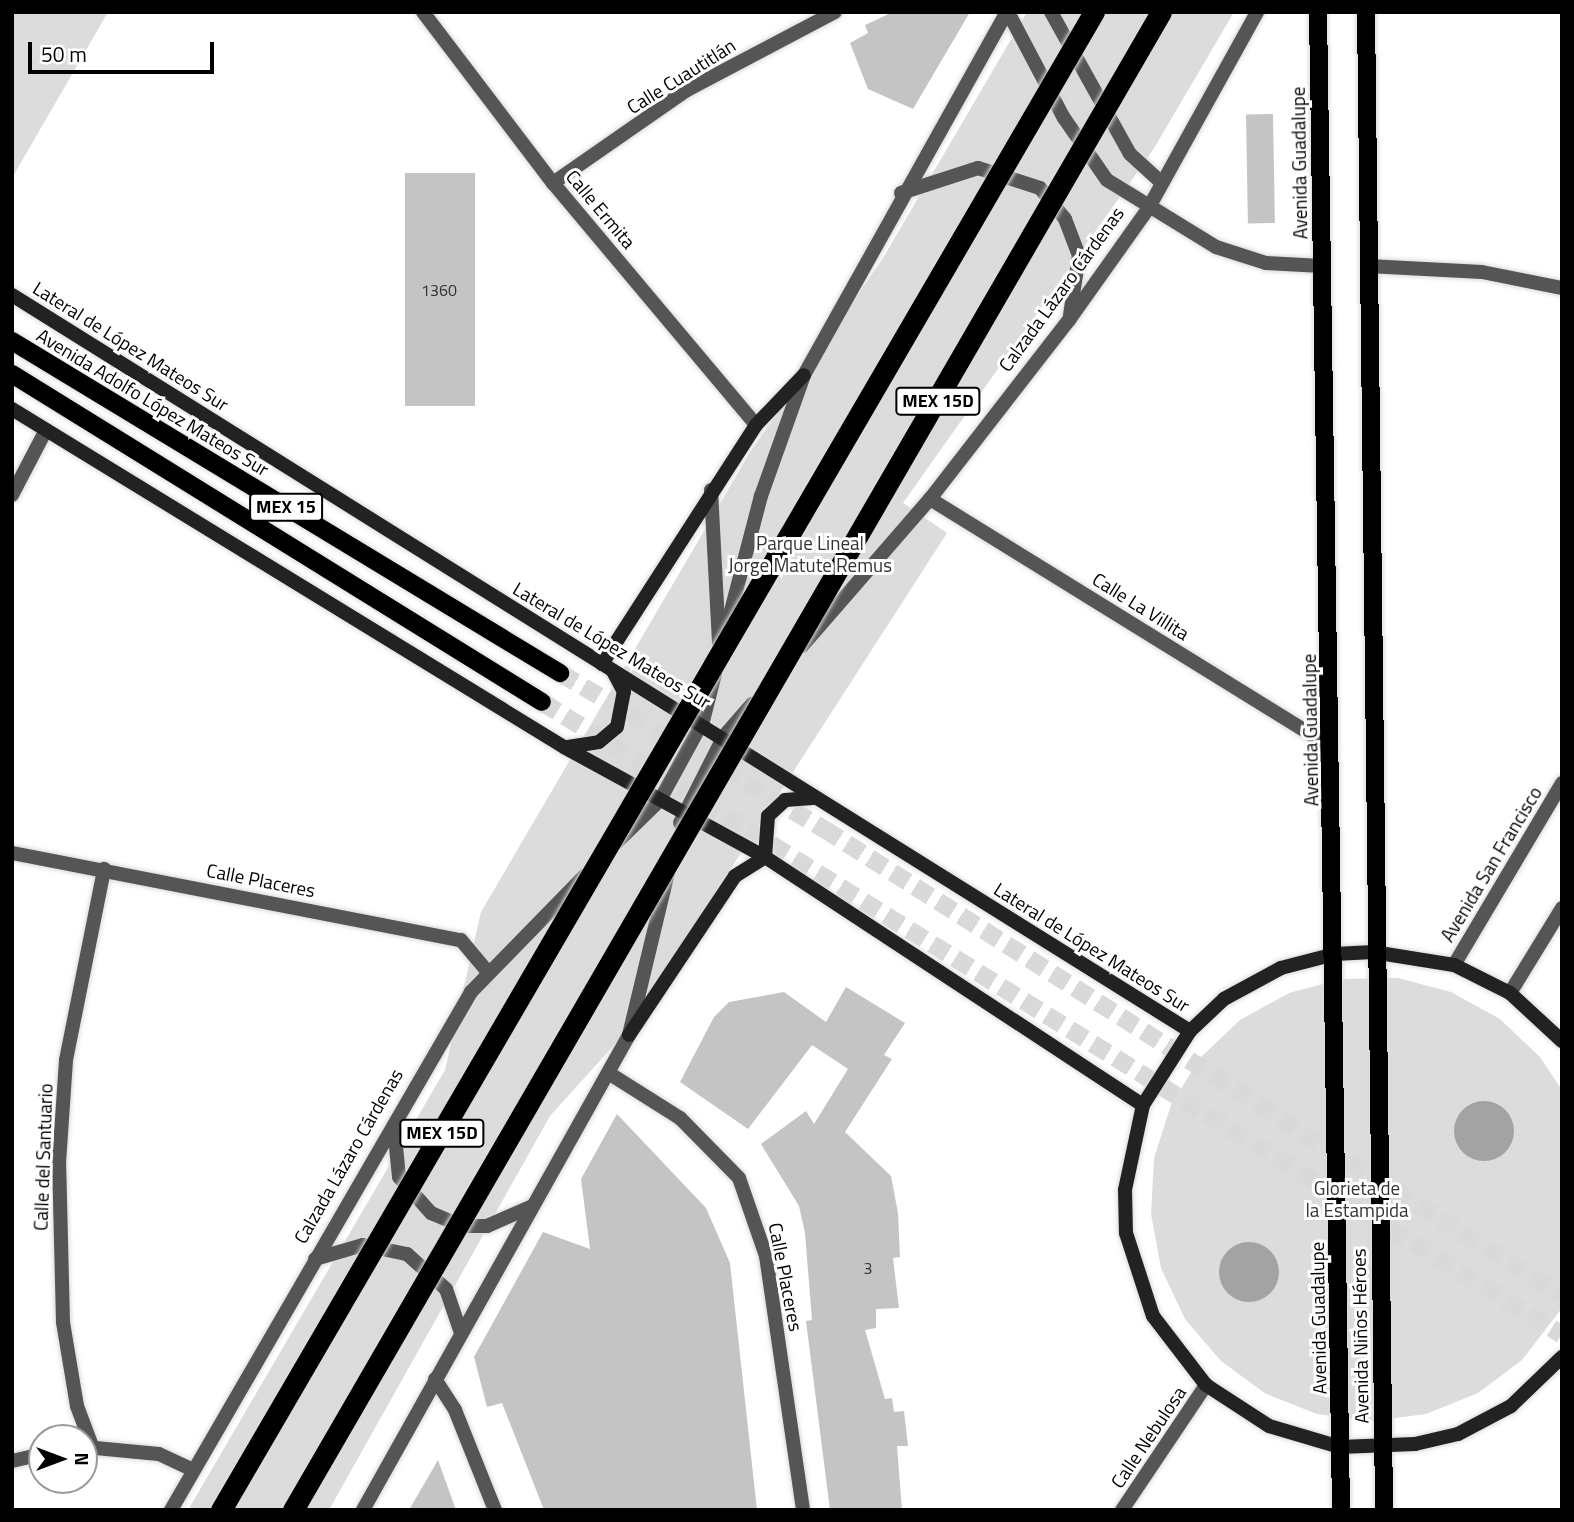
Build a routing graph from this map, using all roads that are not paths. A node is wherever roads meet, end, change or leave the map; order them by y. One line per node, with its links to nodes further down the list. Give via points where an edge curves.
1 (423, 12): 10 (street, Calle Ermita)
2 (835, 12): 10 (street, Calle Cuautitlán, via 687,90)
3 (1007, 12): 12 (street, Calzada Lázaro Cárdenas); 13 (street, via 1064,118 1107,180)
4 (1051, 12): 11 (street, via 1130,154)
5 (1094, 12): 67 (highway, MEX 15D, bridge)
6 (1161, 12): 68 (highway, MEX 15D, bridge)
7 (1257, 12): 11 (street, Calzada Lázaro Cárdenas)
8 (1318, 12): 14 (main road, Avenida Guadalupe)
9 (1366, 12): 15 (main road)
10 (553, 183): 23 (street, Calle Ermita)
11 (1162, 183): 13 (street, Calzada Lázaro Cárdenas)
12 (901, 193): 18 (street, via 978,168 1040,188 1065,219 1079,255); 21 (street, Calzada Lázaro Cárdenas)
13 (1148, 209): 14 (street, via 1246,258); 18 (street, Calzada Lázaro Cárdenas)
14 (1322, 266): 35 (main road, Avenida Guadalupe)
15 (1368, 266): 16 (street, via 1482,272); 44 (main road)
16 (1562, 288)
17 (12, 295): 29 (main road, Lateral de López Mateos Sur)
18 (1069, 320): 27 (street, Calzada Lázaro Cárdenas)
19 (12, 341): 30 (main road, Avenida Adolfo López Mateos Sur / MEX 15)
20 (12, 374): 31 (main road, MEX 15)
21 (804, 375): 23 (main road); 28 (street, Calzada Lázaro Cárdenas, via 761,496)
22 (12, 409): 24 (main road)
23 (756, 425): 25 (main road)
24 (47, 430): 26 (street); 34 (main road)
25 (711, 490): 28 (street); 29 (main road)
26 (12, 495)
27 (930, 499): 33 (street, Calzada Lázaro Cárdenas); 35 (street, Calle La Villita)
28 (719, 656): 32 (street, Calzada Lázaro Cárdenas)
29 (607, 667): 32 (main road, Lateral de López Mateos Sur); 34 (main road, via 624,692 617,727 588,747)
30 (560, 673)
31 (542, 702)
32 (703, 722): 33 (main road, Lateral de López Mateos Sur); 38 (street, Calzada Lázaro Cárdenas)
33 (724, 736): 37 (main road, Lateral de López Mateos Sur); 39 (street, Calzada Lázaro Cárdenas)
34 (564, 747): 38 (main road)
35 (1331, 747): 45 (main road, Avenida Guadalupe)
36 (1562, 783): 46 (street, Avenida San Francisco)
37 (820, 799): 41 (main road, via 797,796 775,807 764,827); 49 (main road, Lateral de López Mateos Sur)
38 (660, 800): 39 (main road); 47 (street, Calzada Lázaro Cárdenas)
39 (682, 813): 41 (main road); 50 (street, Calzada Lázaro Cárdenas)
40 (12, 853): 42 (street, Calle Placeres)
41 (765, 858): 50 (main road, via 735,876); 53 (main road)
42 (104, 869): 47 (street, Calle Placeres, via 461,940); 61 (street, Calle del Santuario, via 66,1060 59,1163 64,1334)
43 (1562, 908): 48 (street)
44 (1373, 952): 45 (main road); 46 (main road); 63 (main road, Avenida Niños Héroes)
45 (1335, 954): 49 (main road, via 1281,968 1224,999); 62 (main road, Avenida Guadalupe)
46 (1454, 965): 48 (main road)
47 (487, 971): 54 (street, Calzada Lázaro Cárdenas)
48 (1510, 993): 51 (main road)
49 (1190, 1031): 53 (main road)
50 (629, 1035): 52 (street, Calzada Lázaro Cárdenas)
51 (1562, 1041)
52 (610, 1074): 55 (street, Calzada Lázaro Cárdenas); 71 (street, Calle Placeres, via 681,1118 738,1178 766,1256)
53 (1143, 1105): 60 (main road, via 1130,1147 1126,1233 1153,1316)
54 (394, 1121): 55 (street, via 399,1177 431,1213 461,1226 486,1226); 56 (street, Calzada Lázaro Cárdenas)
55 (532, 1206): 57 (street, Calzada Lázaro Cárdenas)
56 (315, 1259): 57 (street, via 363,1245 407,1254 446,1289); 65 (street, Calzada Lázaro Cárdenas)
57 (461, 1333): 59 (street, Calzada Lázaro Cárdenas)
58 (1560, 1365): 63 (main road, via 1511,1406 1458,1434)
59 (435, 1379): 69 (street, Calzada Lázaro Cárdenas); 70 (street, via 455,1410)
60 (1206, 1385): 62 (main road, via 1269,1426); 72 (street, Calle Nebulosa)
61 (83, 1424)
62 (1340, 1447): 63 (main road); 73 (main road, Avenida Niños Héroes)
63 (1383, 1447): 74 (main road, Avenida Niños Héroes)
64 (98, 1448): 65 (street, via 159,1454)
65 (194, 1470): 66 (street, Calzada Lázaro Cárdenas)
66 (171, 1510)
67 (221, 1510)
68 (293, 1510)
69 (363, 1510)
70 (495, 1510)
71 (803, 1510)
72 (1122, 1510)
73 (1341, 1510)
74 (1384, 1510)

